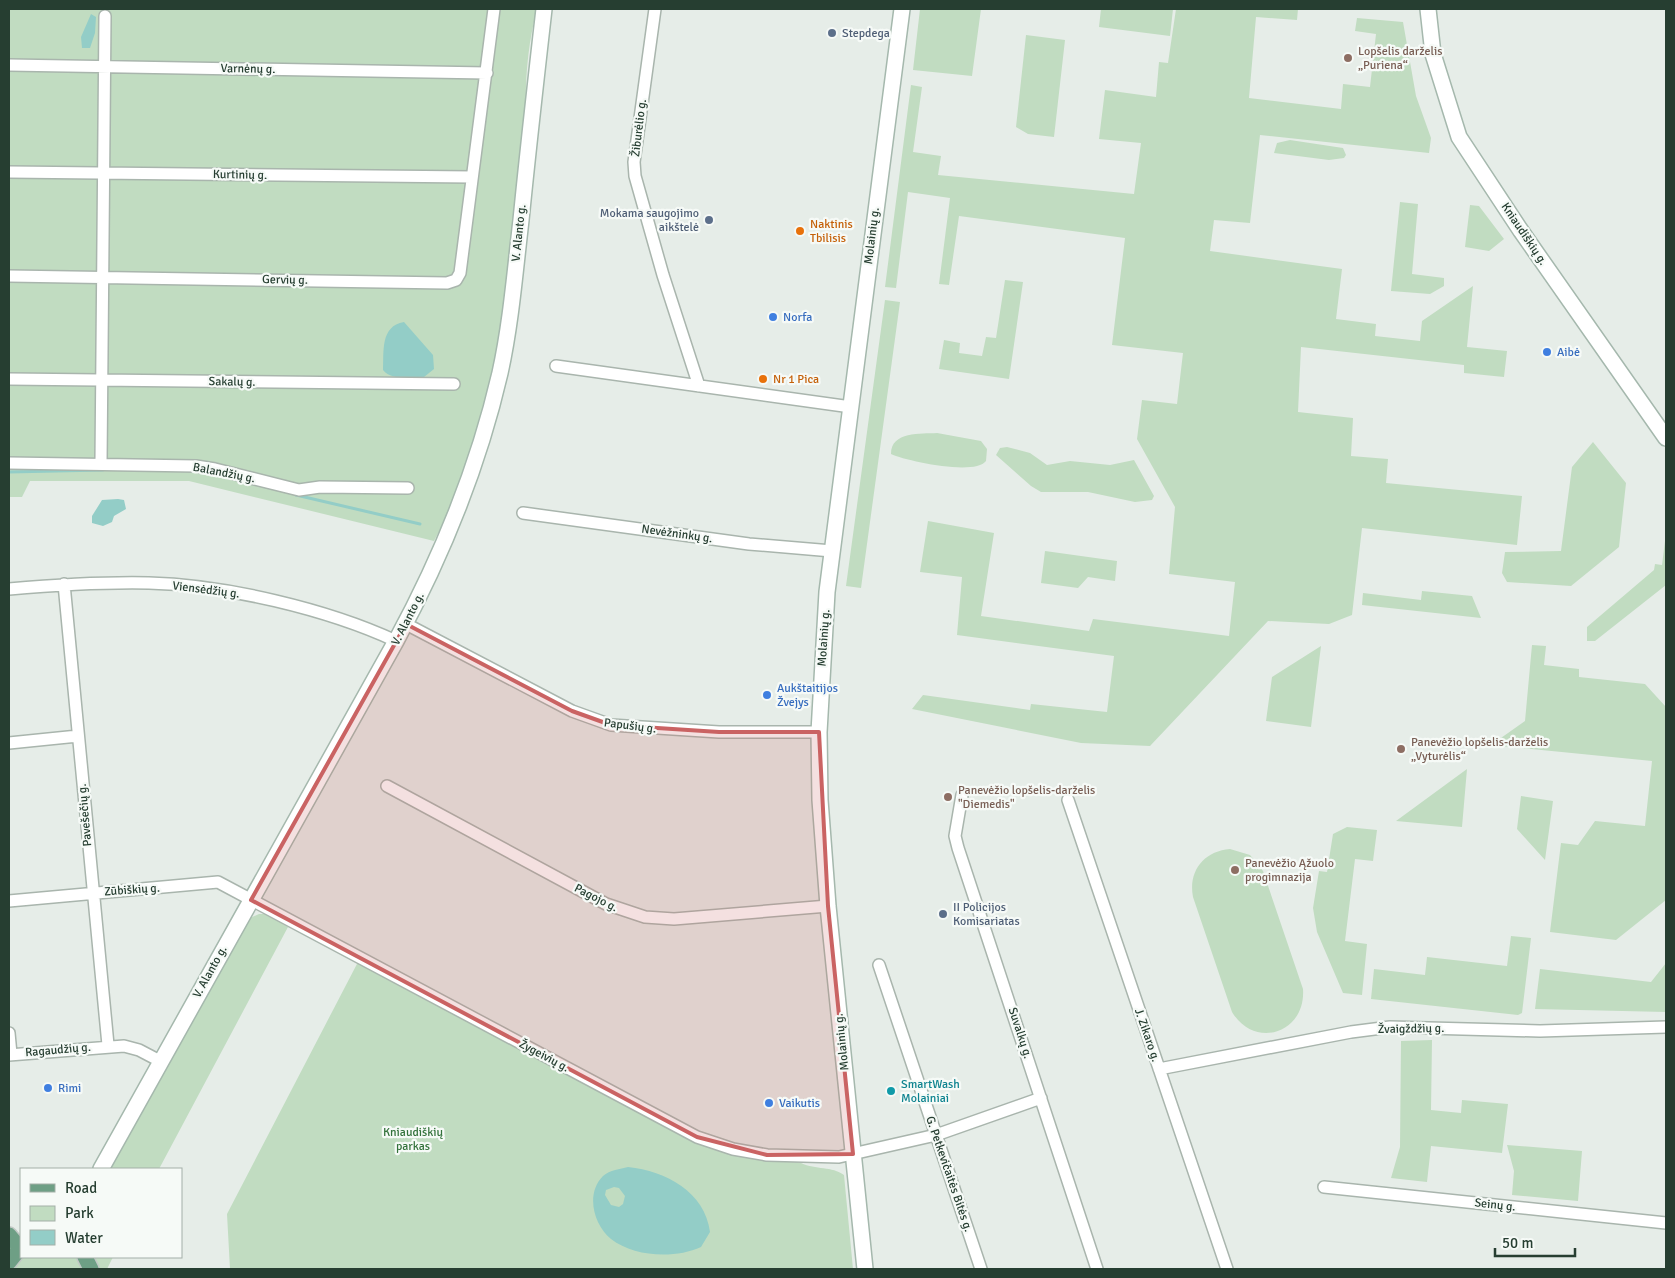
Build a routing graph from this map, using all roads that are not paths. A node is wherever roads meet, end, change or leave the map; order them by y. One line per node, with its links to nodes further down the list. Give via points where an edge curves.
1 (494, 9): 9 (street, Gervių g.)
2 (544, 9): 29 (main road, V. Alanto g., via 510,313 500,373 461,504)
3 (655, 9): 19 (street, Žiburėlio g., via 634,162 663,275)
4 (902, 9): 20 (main road, Molainių g.)
5 (1428, 9): 21 (main road, Kniaudiškių g., via 1433,54 1459,137)
6 (105, 16): 8 (street)
7 (9, 65): 8 (street, Varnėnų g.)
8 (104, 66): 9 (street, Varnėnų g.); 11 (street)
9 (487, 73): 12 (street, Gervių g.)
10 (9, 172): 11 (street, Kurtinių g.)
11 (102, 173): 12 (street, Kurtinių g.); 14 (street)
12 (472, 177): 14 (street, Gervių g., via 460,273 456,280 447,283)
13 (9, 276): 14 (street, Gervių g.)
14 (102, 277): 17 (street)
15 (556, 366): 19 (street)
16 (9, 379): 17 (street, Sakalų g.)
17 (102, 380): 18 (street, Sakalų g.); 23 (street)
18 (454, 384)
19 (699, 386): 20 (street)
20 (851, 406): 26 (main road, Molainių g.)
21 (1666, 438)
22 (9, 463): 23 (street, Balandžių g.)
23 (101, 464): 24 (street, Balandžių g., via 205,467 299,490 320,487)
24 (408, 488)
25 (523, 513): 26 (street, Nevėžninkų g., via 749,544)
26 (832, 551): 31 (main road, Molainių g., via 822,652)
27 (64, 584): 28 (street, Viensėdžių g.); 30 (street, Viensėdžių g., via 151,583 236,593 308,609); 32 (street, Pavešečių g.)
28 (9, 589)
29 (406, 624): 30 (main road, V. Alanto g.); 31 (street, Papušių g., via 572,711 611,726 719,732)
30 (396, 641): 38 (main road, V. Alanto g.)
31 (819, 732): 40 (main road, Molainių g., via 820,800)
32 (78, 736): 33 (street); 37 (street, Pavešečių g.)
33 (9, 743)
34 (387, 786): 40 (street, Pagojo g., via 606,904 629,913 674,919)
35 (962, 795): 48 (street, Suvalkų g., via 955,836 958,848)
36 (1068, 800): 47 (street, J. Zikaro g.)
37 (92, 893): 38 (street, Zūbiškių g., via 218,882); 39 (street, Zūbiškių g.); 44 (street, Pavešečių g.)
38 (251, 900): 46 (main road, V. Alanto g.); 50 (street, Žygeivių g., via 697,1137 733,1149 767,1155 825,1158)
39 (9, 901)
40 (828, 906): 50 (main road, Molainių g.)
41 (879, 965): 49 (street, G. Petkevičaitės Bitės g.)
42 (1666, 1027): 47 (street, Žvaigždžių g., via 1540,1030 1390,1027)
43 (9, 1034): 45 (street)
44 (108, 1045): 45 (street, Ragaudžių g.); 46 (street, Ragaudžių g., via 139,1050)
45 (10, 1054)
46 (160, 1061): 51 (main road, V. Alanto g.)
47 (1159, 1069): 60 (street, J. Zikaro g.)
48 (1041, 1098): 49 (street, Žygeivių g.); 59 (street, Suvalkų g.)
49 (936, 1135): 50 (street, Žygeivių g.); 58 (street, G. Petkevičaitės Bitės g.)
50 (853, 1154): 57 (main road, Molainių g.)
51 (102, 1168)
52 (1324, 1187): 53 (street, Seinų g.)
53 (1666, 1223)
54 (9, 1235): 55 (main road)
55 (20, 1248): 56 (main road)
56 (9, 1262)
57 (865, 1269)
58 (981, 1269)
59 (1097, 1269)
60 (1226, 1269)

